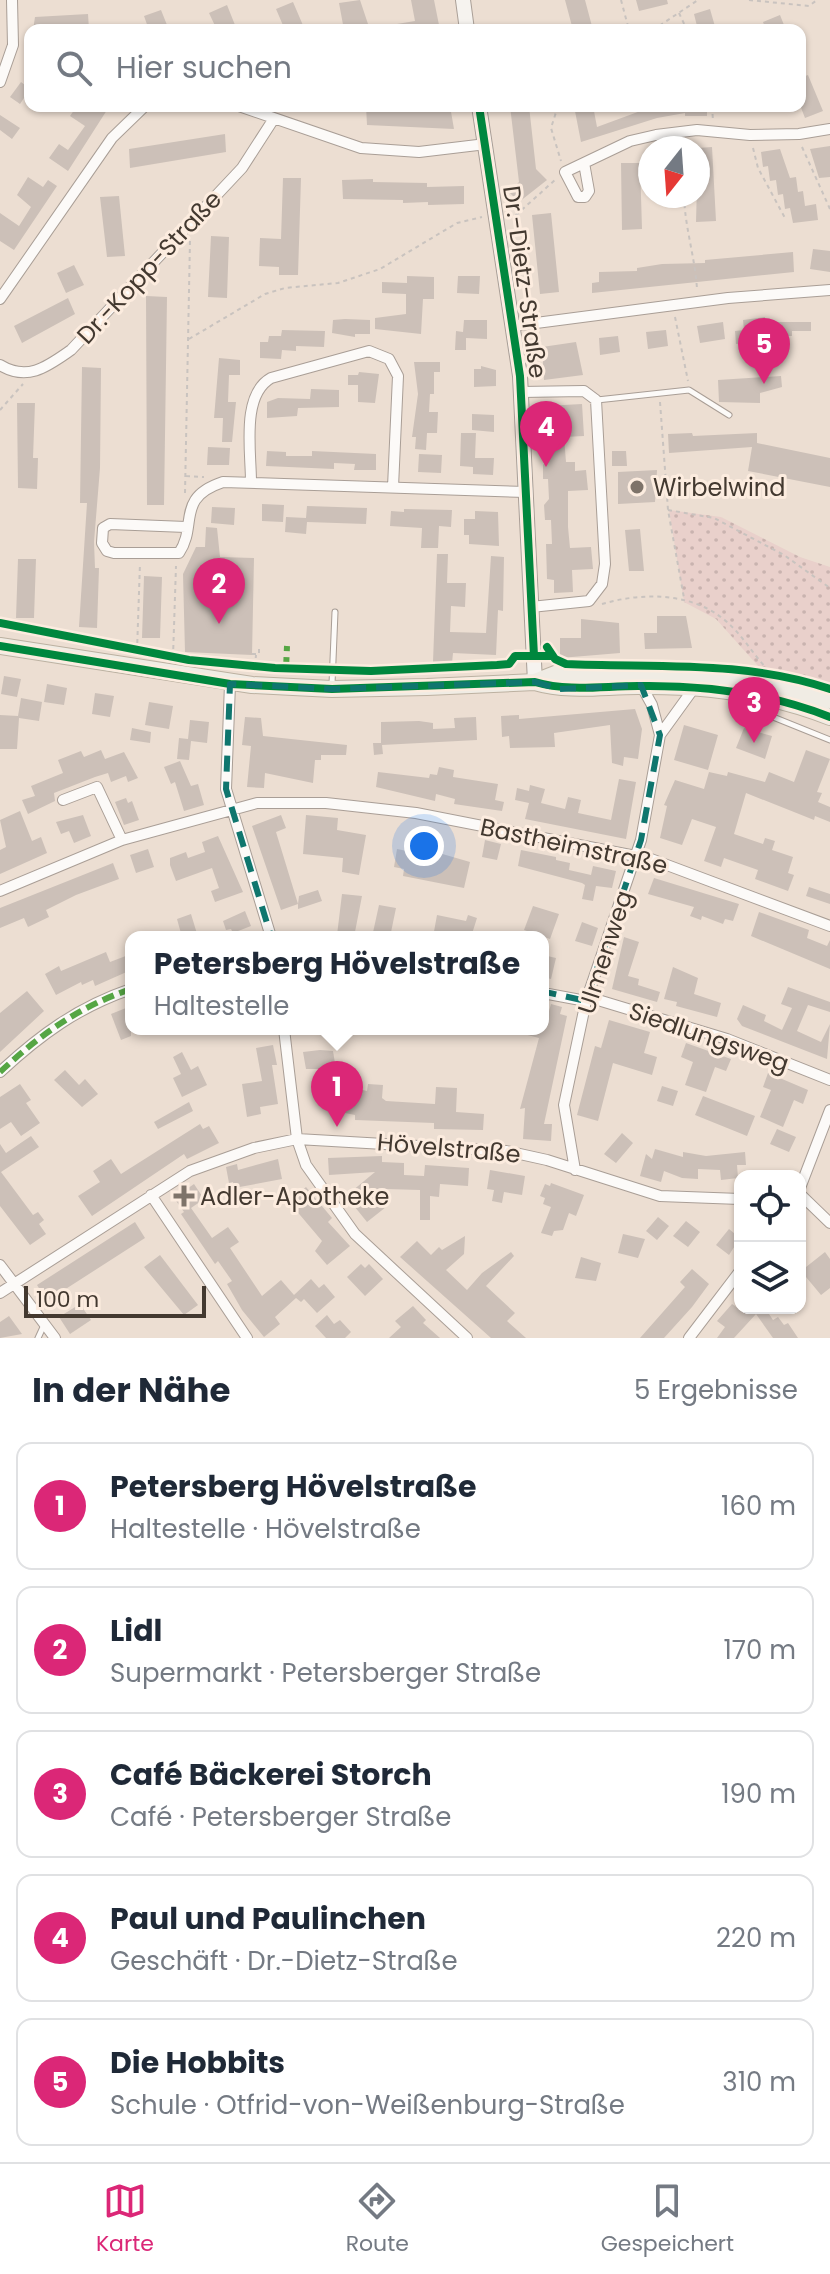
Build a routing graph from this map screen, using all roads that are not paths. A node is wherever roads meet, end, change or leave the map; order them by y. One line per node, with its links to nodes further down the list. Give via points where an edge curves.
1 (12, 0): 4 (street, via 13,45)
2 (463, 0): 3 (main road)
3 (466, 24)
4 (0, 82)
5 (139, 112): 13 (street, via 112,138)
6 (254, 112): 8 (street)
7 (480, 112): 10 (main road, Dr.-Dietz-Straße)
8 (273, 120): 10 (street, via 336,142 391,153); 15 (street, Dr.-Kopp-Straße, via 242,168 71,350 41,371 18,373)
9 (830, 129): 11 (street, via 750,135 713,130 643,138)
10 (486, 144): 14 (main road, Dr.-Dietz-Straße)
11 (584, 163): 11 (street, via 565,172 578,197 589,191)
12 (830, 290): 14 (street)
13 (0, 299)
14 (513, 326): 16 (main road, Dr.-Dietz-Straße)
15 (0, 365)
16 (521, 392): 17 (street, via 584,391); 21 (main road, Dr.-Dietz-Straße)
17 (596, 400): 18 (lane, via 689,390); 23 (street, via 602,584 589,601)
18 (729, 415)
19 (251, 482): 20 (street); 20 (street, via 252,404 259,386 369,351 389,359 398,376); 22 (street, via 223,482 207,489 192,505)
20 (393, 487): 21 (street)
21 (526, 492): 23 (main road, Dr.-Dietz-Straße)
22 (186, 527): 22 (street, via 177,554 107,551 102,543 106,525)
23 (531, 607): 26 (main road, Dr.-Dietz-Straße)
24 (335, 612): 31 (lane)
25 (0, 646): 27 (main road)
26 (535, 682): 28 (main road, via 559,689); 29 (main road, via 558,673 618,672); 31 (main road)
27 (230, 684): 31 (main road); 37 (street)
28 (641, 685): 30 (main road); 34 (street, Ulmenweg)
29 (771, 685): 30 (main road); 32 (main road); 33 (main road); 35 (lane, via 767,708 773,717)
30 (694, 688): 34 (street, Ulmenweg)
31 (332, 689)
32 (830, 700)
33 (830, 717)
34 (660, 735): 39 (street, Ulmenweg)
35 (830, 740)
36 (63, 800): 38 (street, via 97,787)
37 (230, 812): 38 (street, Bastheimstraße); 39 (street, Bastheimstraße, via 257,803 356,806); 42 (street)
38 (122, 840): 40 (street, Bastheimstraße)
39 (637, 856): 41 (street, Bastheimstraße); 45 (street, Ulmenweg)
40 (0, 891)
41 (830, 926)
42 (269, 931)
43 (125, 991): 47 (street, via 60,1021)
44 (549, 994): 45 (street, Siedlungsweg)
45 (587, 999): 48 (street, Siedlungsweg, via 727,1039); 51 (street, Ulmenweg, via 564,1105)
46 (285, 1035): 50 (street)
47 (0, 1072)
48 (830, 1080)
49 (830, 1110): 52 (street)
50 (297, 1139): 51 (street, Hövelstraße, via 485,1148); 53 (street, Hövelstraße, via 211,1162); 65 (street, via 306,1165 355,1234)
51 (575, 1170): 54 (street, Hövelstraße, via 660,1196)
52 (806, 1172)
53 (151, 1195): 59 (street, Hövelstraße); 64 (street)
54 (734, 1199)
55 (806, 1200): 56 (street)
56 (830, 1223)
57 (0, 1265): 59 (street)
58 (734, 1279): 66 (street)
59 (13, 1284): 60 (street, Hövelstraße); 61 (street)
60 (0, 1293)
61 (44, 1324): 62 (lane); 63 (street)
62 (38, 1338)
63 (55, 1338)
64 (247, 1338)
65 (467, 1338)
66 (689, 1338)

